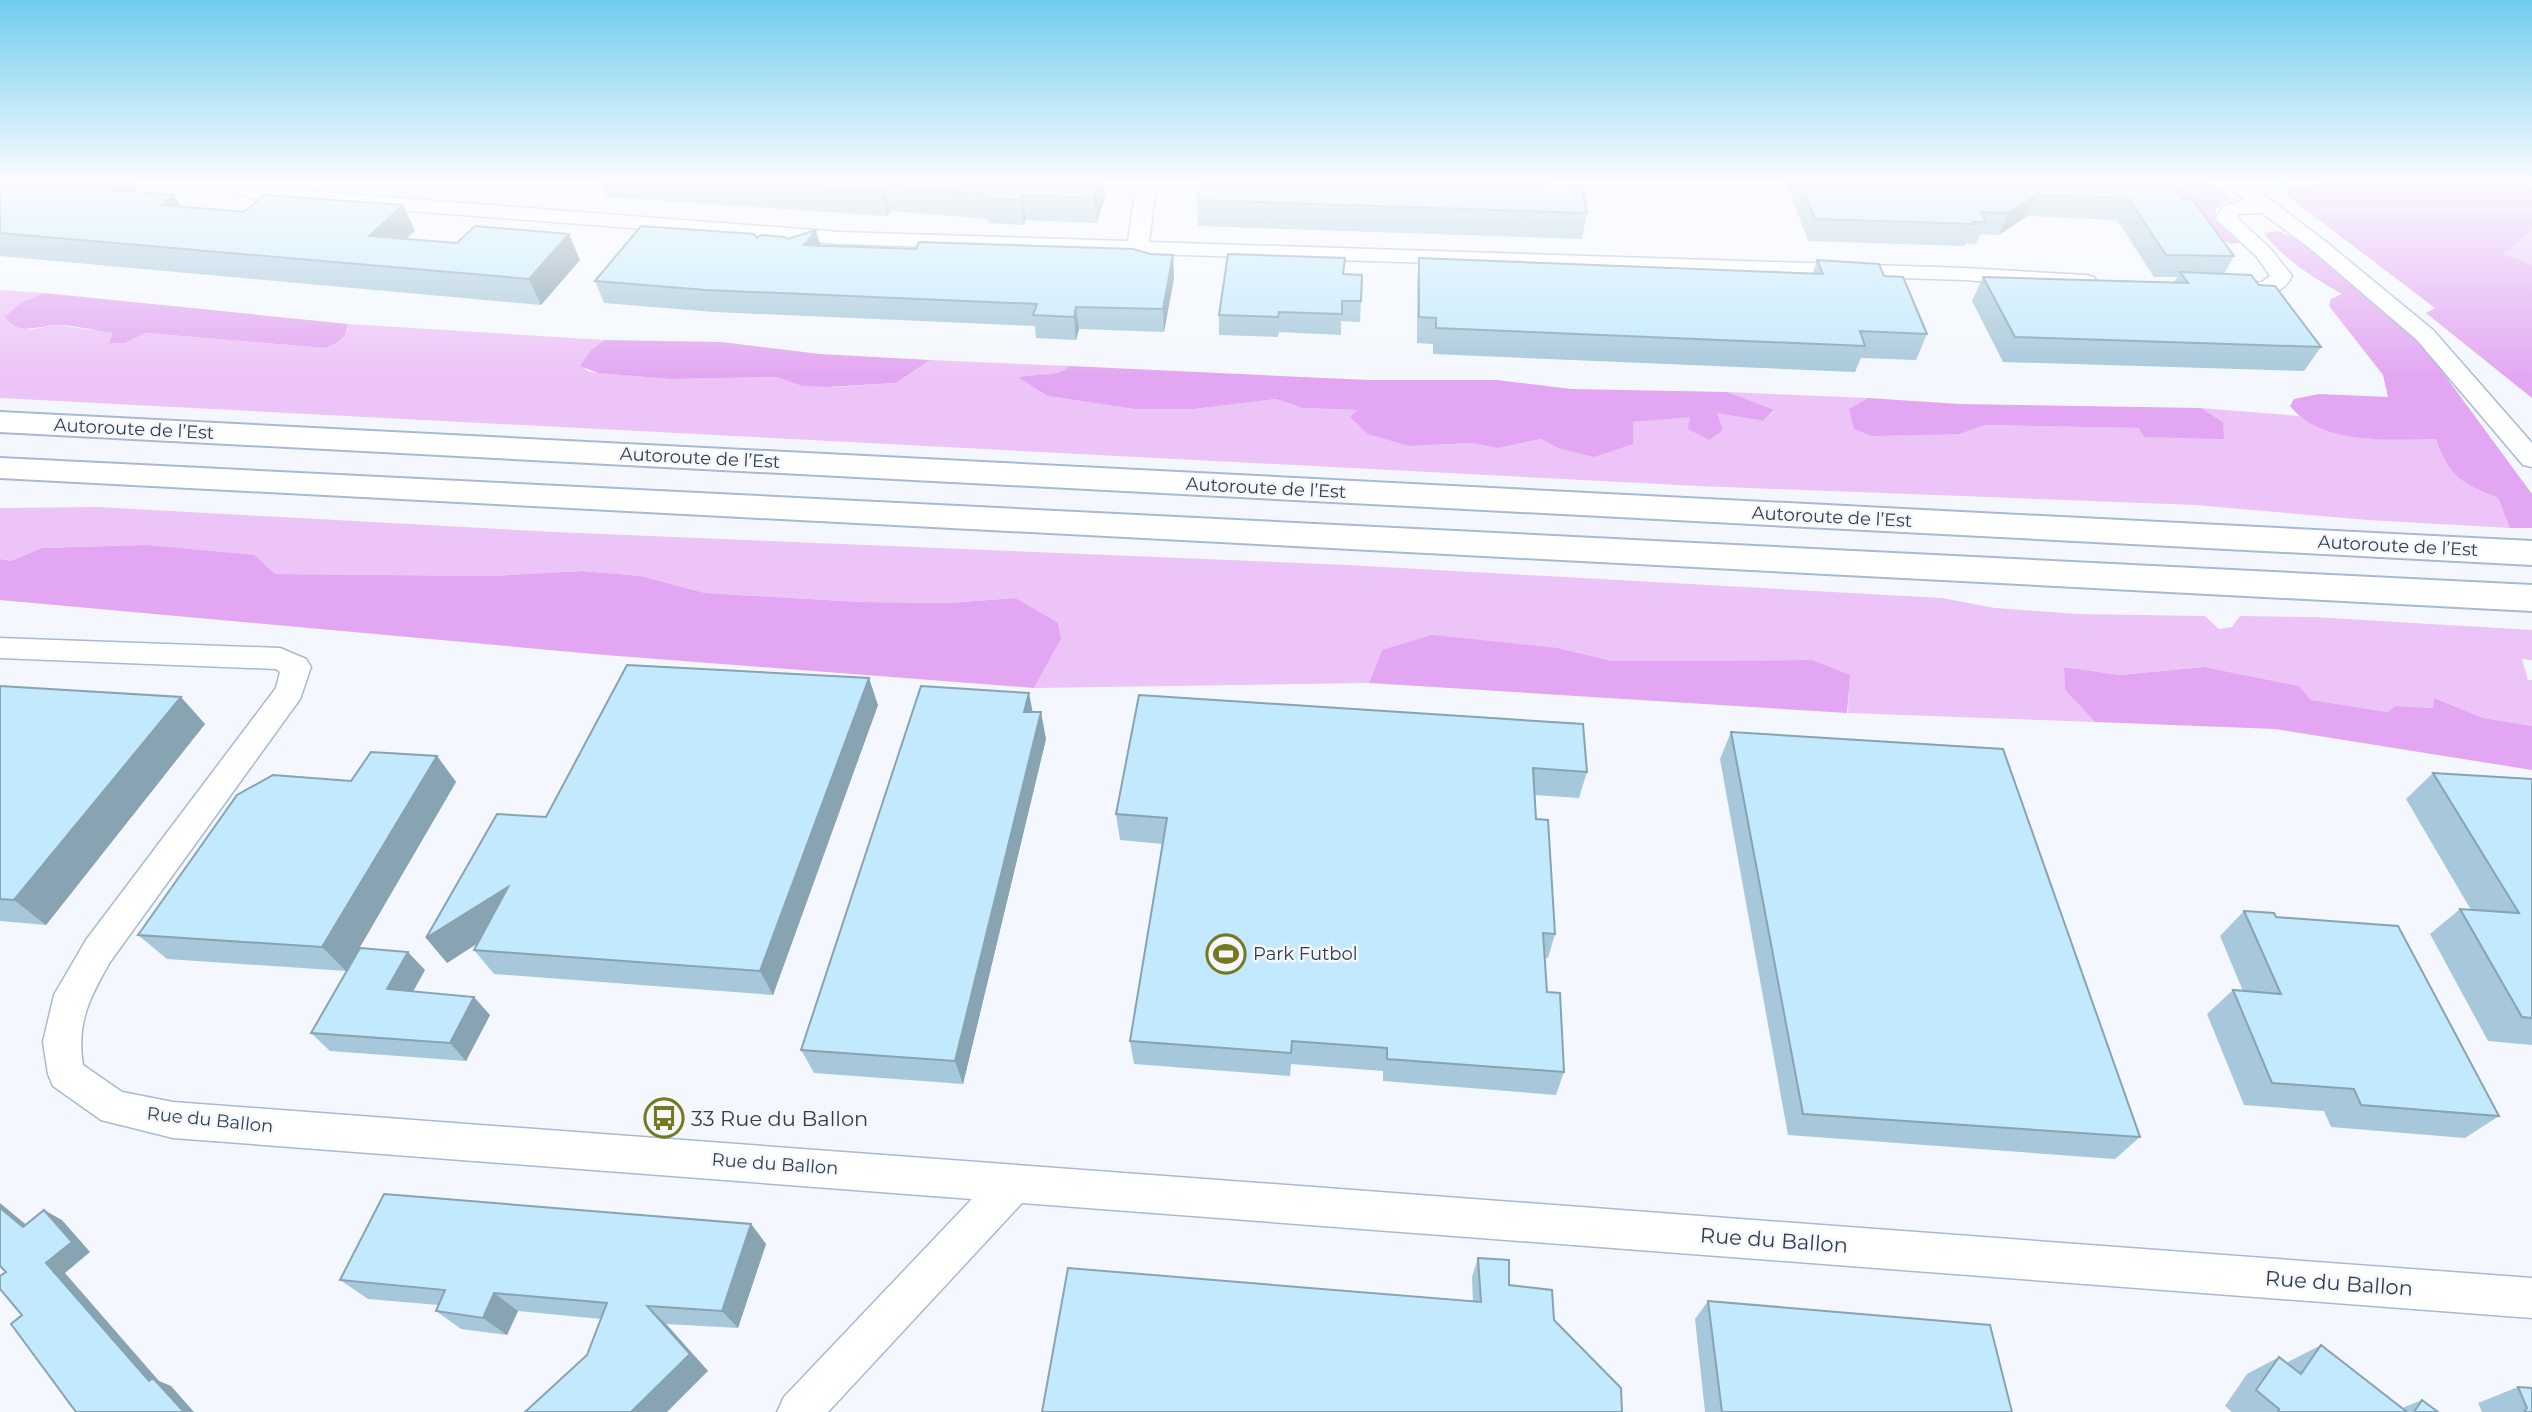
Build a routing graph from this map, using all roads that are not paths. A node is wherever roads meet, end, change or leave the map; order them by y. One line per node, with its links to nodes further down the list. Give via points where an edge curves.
1 (1134, 247): 2 (street)
2 (1138, 247): 6 (street)
3 (2256, 247): 8 (street, via 2281,276 2280,281 2273,287)
4 (2321, 247): 12 (street, via 2424,335)
5 (2063, 258): 6 (street)
6 (2030, 277): 7 (street)
7 (2111, 284)
8 (2217, 288)
9 (0, 408): 11 (highway, via 188,419)
10 (0, 422): 11 (highway, Autoroute de l’Est)
11 (226, 434): 16 (highway, Autoroute de l’Est)
12 (2532, 459)
13 (0, 468): 14 (highway)
14 (198, 479): 15 (highway, via 141,495); 17 (highway)
15 (0, 493)
16 (2532, 553)
17 (2530, 598)
18 (0, 648): 19 (street, Rue du Ballon, via 280,659 296,667 290,691 98,951 72,995 61,1042 66,1074 114,1108 173,1119)
19 (1015, 1182): 20 (street, Rue du Ballon); 21 (street)
20 (2532, 1298)
21 (799, 1412)

